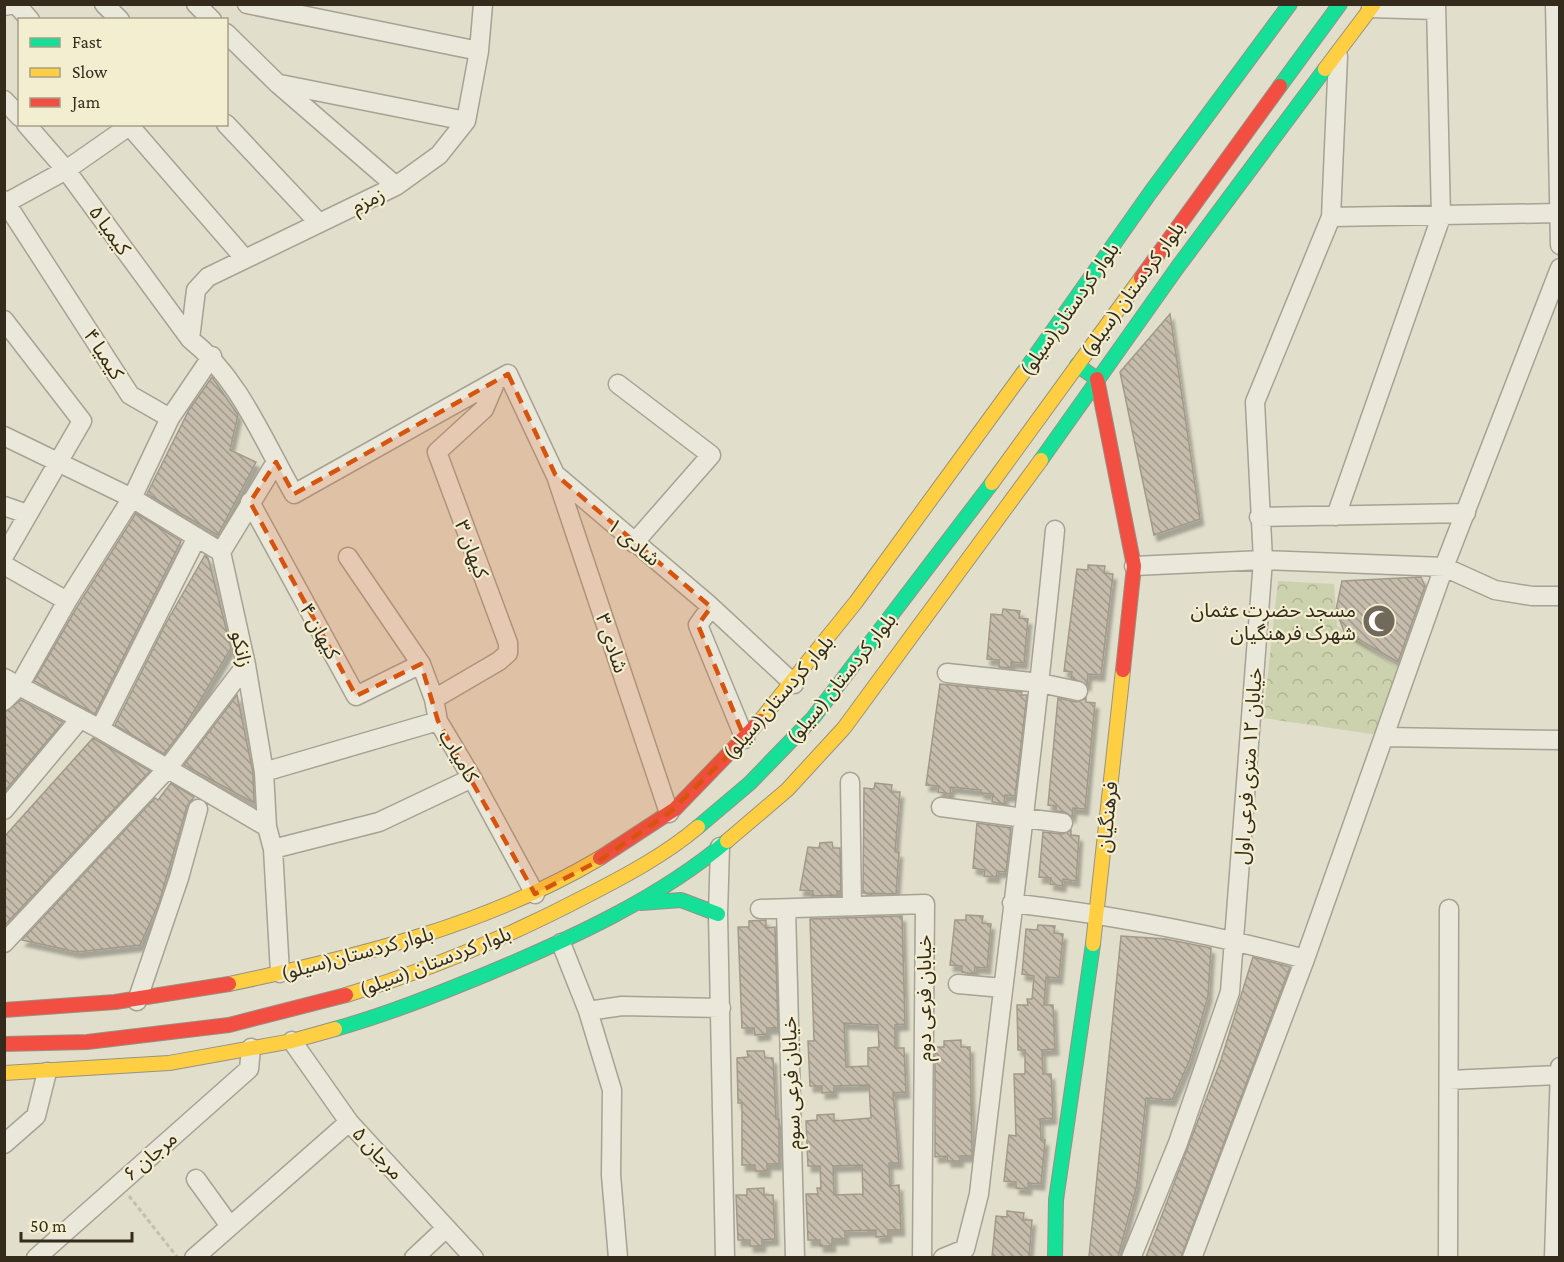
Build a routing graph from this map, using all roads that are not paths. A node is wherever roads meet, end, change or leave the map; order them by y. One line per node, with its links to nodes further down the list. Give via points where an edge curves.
1 (16, 4): 9 (street); 12 (street)
2 (104, 4): 13 (street)
3 (196, 4): 14 (street)
4 (247, 4): 16 (street)
5 (483, 4): 16 (street, زمزم)
6 (1290, 4): 47 (main road, بلوار کردستان(سیلو), via 1132,218)
7 (1340, 4): 39 (main road, بلوار کردستان (سیلو))
8 (1554, 4): 29 (street)
9 (4, 6)
10 (1372, 6): 11 (street); 17 (main road)
11 (1436, 7): 31 (street)
12 (28, 18)
13 (118, 18)
14 (210, 18)
15 (228, 39): 18 (street)
16 (479, 51): 21 (street, زمزم)
17 (1338, 56): 30 (street, خیابان ۱۲ متری فرعی اول); 41 (main road)
18 (278, 84): 21 (street); 27 (street)
19 (4, 100): 20 (street)
20 (18, 115)
21 (466, 121): 27 (street, زمزم, via 439,155)
22 (28, 126): 26 (street, کیمیا ۵)
23 (129, 126): 26 (street)
24 (131, 126): 34 (street)
25 (228, 126): 32 (street)
26 (66, 170): 28 (street); 37 (street, کیمیا ۵)
27 (396, 186): 32 (street, زمزم)
28 (5, 202): 43 (street, کیمیا ۴, via 130,395)
29 (1558, 213): 31 (street); 33 (street)
30 (1331, 217): 31 (street); 56 (street, خیابان ۱۲ متری فرعی اول, via 1255,402)
31 (1441, 217): 55 (street)
32 (319, 223): 34 (street, زمزم)
33 (1560, 245)
34 (245, 259): 37 (street, زمزم, via 208,277 196,290)
35 (1560, 268): 53 (street)
36 (4, 320): 45 (street, via 82,421)
37 (189, 339): 38 (street)
38 (212, 357): 43 (street); 46 (street, via 256,420)
39 (1077, 364): 41 (main road); 49 (main road, بلوار کردستان (سیلو))
40 (502, 377): 46 (street, via 294,494); 48 (street, شادی ۱); 77 (street, کیهان ۳, via 484,409 437,452 508,643 508,653)
41 (1097, 379): 65 (main road, فرهنگیان); 96 (main road, via 844,728 787,790)
42 (618, 384): 59 (street, via 711,455)
43 (170, 418): 50 (street)
44 (4, 436): 45 (street)
45 (59, 461): 50 (street); 54 (street)
46 (276, 462): 51 (street)
47 (969, 467): 49 (main road); 75 (main road, بلوار کردستان(سیلو))
48 (555, 474): 59 (street, شادی ۱); 92 (street, شادی ۳)
49 (995, 479): 120 (main road, بلوار کردستان (سیلو), via 813,718 750,783 687,836 624,876 546,917 444,962 348,995 229,1025 87,1042)
50 (132, 498): 58 (street); 68 (street)
51 (250, 502): 60 (street); 70 (street, کیهان ۴, via 356,696)
52 (4, 506): 54 (street)
53 (1466, 513): 55 (street); 66 (street)
54 (27, 514): 61 (street)
55 (1336, 516): 56 (street)
56 (1259, 517): 63 (street, خیابان ۱۲ متری فرعی اول)
57 (1055, 530): 74 (street)
58 (197, 537): 60 (street); 81 (street)
59 (634, 543): 69 (street, شادی ۱)
60 (221, 552): 71 (street, زانکو)
61 (4, 556)
62 (348, 557): 70 (street, کامیاب)
63 (1263, 560): 65 (street); 66 (street); 107 (street, خیابان ۱۲ متری فرعی اول)
64 (4, 566): 68 (street)
65 (1134, 566): 105 (main road, فرهنگیان)
66 (1444, 567): 67 (street, via 1495,590); 82 (street)
67 (1560, 596)
68 (67, 601): 73 (street)
69 (711, 607): 75 (street, شادی ۱); 83 (street, via 698,625)
70 (421, 664): 77 (street, کامیاب)
71 (246, 665): 85 (street); 86 (street, زانکو)
72 (947, 673): 74 (street)
73 (12, 682): 78 (street); 79 (street)
74 (1040, 683): 76 (street); 93 (street)
75 (794, 684): 83 (main road, بلوار کردستان(سیلو))
76 (1078, 691)
77 (434, 699): 80 (street, کامیاب)
78 (4, 700)
79 (80, 719): 81 (street); 91 (street)
80 (438, 721): 86 (street); 87 (street, کامیاب)
81 (100, 729): 85 (street)
82 (1384, 737): 84 (street); 110 (street)
83 (745, 739): 92 (main road, بلوار کردستان(سیلو))
84 (1560, 740)
85 (167, 769): 95 (street); 108 (street)
86 (264, 772): 95 (street, زانکو)
87 (472, 777): 97 (street, via 379,822); 98 (street, کامیاب)
88 (850, 782): 101 (street)
89 (941, 807): 93 (street)
90 (198, 809): 115 (street)
91 (4, 810)
92 (669, 813): 98 (main road, بلوار کردستان(سیلو), via 600,860)
93 (1022, 817): 94 (street); 99 (street)
94 (1062, 823)
95 (267, 826): 97 (street, زانکو)
96 (720, 847): 100 (main road); 106 (street)
97 (273, 849): 111 (street, زانکو)
98 (535, 894): 111 (main road, بلوار کردستان(سیلو), via 447,929)
99 (1012, 903): 105 (street); 113 (street)
100 (635, 904): 106 (main road, via 686,899); 109 (main road)
101 (852, 906): 103 (street, خیابان فرعی دوم); 140 (street, خیابان فرعی دوم, via 924,904)
102 (760, 909): 103 (street, خیابان فرعی دوم)
103 (786, 909): 139 (street, خیابان فرعی سوم)
104 (1449, 909): 126 (street)
105 (1097, 913): 107 (street); 142 (main road, فرهنگیان, via 1056,1200)
106 (718, 914): 116 (street)
107 (1236, 940): 110 (street); 143 (street, خیابان ۱۲ متری فرعی اول, via 1230,992 1178,1143)
108 (4, 943)
109 (561, 943): 118 (street); 119 (main road, via 389,1014)
110 (1305, 959): 144 (street)
111 (280, 973): 115 (main road, بلوار کردستان(سیلو))
112 (958, 984): 113 (street)
113 (1003, 988): 141 (street, via 979,1194 965,1249)
114 (4, 993): 117 (street)
115 (137, 1001): 117 (main road, بلوار کردستان(سیلو))
116 (721, 1008): 118 (street, via 622,1006); 138 (street)
117 (8, 1010)
118 (588, 1011): 137 (street, via 612,1090 611,1175)
119 (292, 1041): 121 (main road); 127 (street, مرجان ۵)
120 (4, 1044)
121 (250, 1048): 123 (main road, via 169,1063); 133 (street, مرجان ۶, via 249,1069)
122 (1560, 1067): 125 (street)
123 (47, 1072): 124 (main road); 129 (street, via 36,1116)
124 (4, 1073)
125 (1559, 1075): 126 (street); 128 (street)
126 (1449, 1080): 145 (street)
127 (349, 1122): 131 (street); 132 (street, مرجان ۵)
128 (1558, 1139): 146 (street)
129 (4, 1144)
130 (196, 1179): 131 (street)
131 (230, 1226): 134 (street)
132 (447, 1228): 135 (street); 136 (street, مرجان ۵)
133 (36, 1257)
134 (194, 1257)
135 (414, 1257)
136 (474, 1257)
137 (618, 1257)
138 (725, 1257)
139 (795, 1257)
140 (922, 1257)
141 (943, 1257)
142 (1055, 1257)
143 (1131, 1257)
144 (1192, 1257)
145 (1448, 1257)
146 (1554, 1257)

